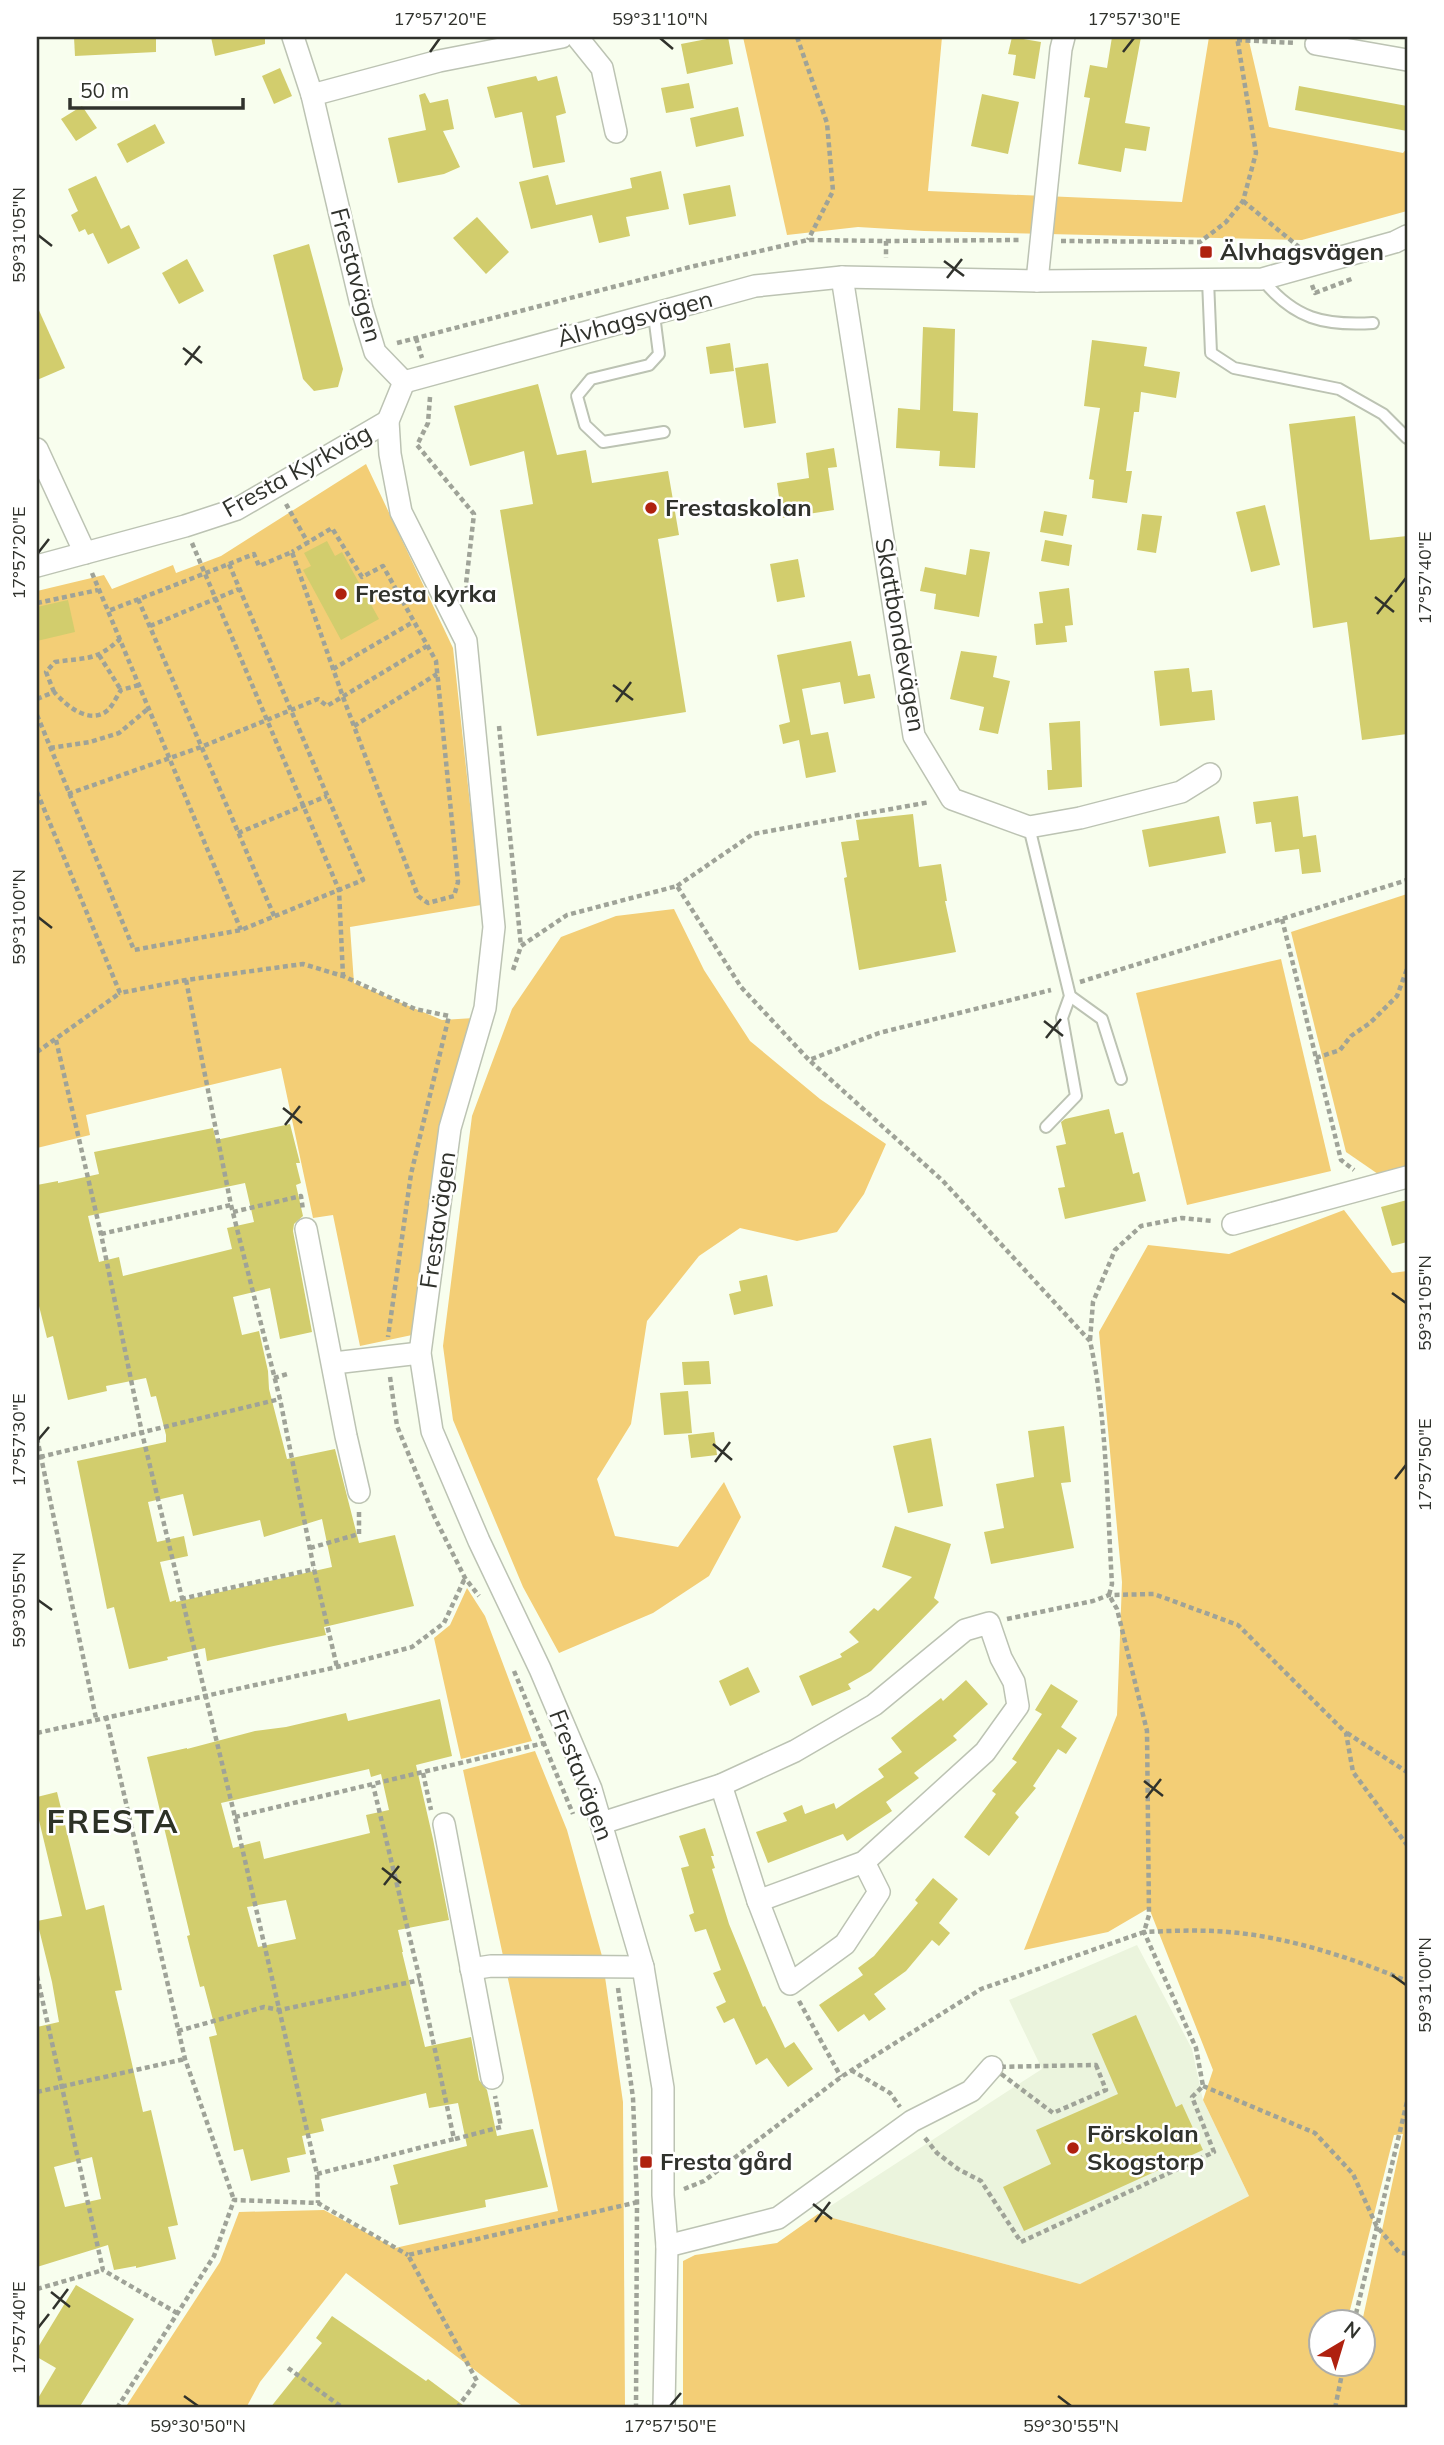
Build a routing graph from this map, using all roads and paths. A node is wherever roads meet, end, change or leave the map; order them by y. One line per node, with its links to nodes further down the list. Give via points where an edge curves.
1 (293, 37): 9 (street, Frestavägen)
2 (562, 37): 9 (street, via 439,61)
3 (577, 37): 10 (street, via 602,68)
4 (797, 37): 13 (path, via 827,123 833,191)
5 (1064, 37): 15 (street)
6 (1237, 38): 7 (path); 11 (path, via 1256,153)
7 (1316, 44): 8 (street)
8 (1407, 60)
9 (312, 96): 24 (street, Frestavägen)
10 (616, 132)
11 (1243, 201): 15 (path, via 1200,242); 16 (path)
12 (1407, 236): 19 (street, Älvhagsvägen)
13 (808, 240): 14 (path); 24 (path)
14 (887, 240): 15 (path); 18 (path)
15 (1043, 240): 21 (street)
16 (1301, 252)
17 (842, 277): 18 (street, Älvhagsvägen); 22 (street, Älvhagsvägen, via 755,286); 68 (street, Skattbondevägen, via 914,736)
18 (885, 277): 21 (street, Älvhagsvägen)
19 (1262, 279): 20 (street, Älvhagsvägen); 23 (lane, via 1278,298 1308,317 1341,325)
20 (1208, 280): 21 (street, Älvhagsvägen); 28 (lane, via 1211,354 1234,368 1339,389 1383,414)
21 (1037, 281)
22 (654, 314): 25 (street, Älvhagsvägen); 27 (lane, via 659,354 649,365 591,379 577,396 584,425 603,442)
23 (1373, 323)
24 (375, 352): 25 (street, Frestavägen)
25 (404, 382): 26 (street, Frestavägen)
26 (388, 421): 30 (street, Fresta Kyrkväg); 98 (street, Frestavägen, via 401,512 466,640 494,927 485,1008 450,1128)
27 (664, 432)
28 (1407, 438)
29 (37, 449): 34 (street)
30 (276, 487): 31 (street, Fresta Kyrkväg, via 237,509); 32 (path)
31 (185, 526): 34 (street, Fresta Kyrkväg); 37 (path)
32 (308, 542): 33 (path); 44 (path, via 332,528 362,577 383,566)
33 (292, 552): 35 (path, via 259,566 254,554); 49 (path)
34 (85, 553): 36 (street, Fresta Kyrkväg); 39 (path)
35 (229, 564): 37 (path); 38 (path)
36 (37, 566)
37 (205, 573): 40 (path); 41 (path)
38 (239, 589): 41 (path); 57 (path)
39 (98, 590): 42 (path); 43 (path)
40 (138, 599): 43 (path); 45 (path)
41 (216, 600): 45 (path); 59 (path)
42 (37, 603)
43 (108, 611): 46 (path)
44 (414, 622): 47 (path); 49 (path)
45 (150, 626): 61 (path)
46 (120, 639): 48 (path); 51 (path)
47 (427, 646): 50 (path); 54 (path)
48 (99, 655): 52 (path); 53 (path, via 55,662 46,671)
49 (333, 669): 54 (path)
50 (438, 674): 60 (path); 60 (path, via 457,882 454,896 428,903 418,896)
51 (139, 685): 52 (path); 56 (path)
52 (121, 690): 53 (path, via 108,709 96,715 69,708)
53 (54, 692): 55 (path)
54 (343, 697): 57 (path, via 327,706 318,699); 60 (path)
55 (37, 699)
56 (149, 708): 62 (path, via 120,733); 63 (path)
57 (290, 709): 59 (path); 67 (path)
58 (37, 715): 62 (path)
59 (266, 719): 61 (path); 69 (path)
60 (354, 726)
61 (201, 747): 63 (path); 71 (path)
62 (50, 748): 66 (path)
63 (169, 758): 66 (path); 77 (path)
64 (1210, 774): 70 (street, via 1181,792)
65 (37, 792): 83 (path)
66 (68, 794): 77 (path, via 134,950)
67 (327, 796): 69 (path); 74 (path, via 363,880)
68 (952, 799): 70 (street); 73 (path, via 753,834)
69 (303, 805): 71 (path); 74 (path)
70 (1029, 827): 82 (lane)
71 (238, 833): 75 (path)
72 (1407, 880): 76 (path)
73 (677, 886): 80 (path, via 567,915 522,946); 82 (path, via 741,987 809,1060 879,1033)
74 (339, 890): 75 (path); 79 (path)
75 (275, 918): 77 (path)
76 (1282, 919): 82 (path); 86 (path)
77 (241, 930)
78 (1407, 969): 86 (path, via 1397,996 1370,1023 1340,1050)
79 (343, 976): 81 (path, via 303,964); 99 (path, via 415,1009 449,1016 411,1174)
80 (510, 979)
81 (186, 980): 83 (path); 92 (path)
82 (1069, 991): 87 (lane, via 1102,1019); 88 (lane, via 1062,1018 1076,1096)
83 (120, 993): 84 (path)
84 (56, 1040): 85 (path); 96 (path)
85 (37, 1052)
86 (1316, 1058): 90 (path, via 1341,1160)
87 (1121, 1079)
88 (1046, 1127)
89 (1407, 1177): 90 (street)
90 (1377, 1185): 94 (street)
91 (301, 1196): 93 (path)
92 (231, 1205): 93 (path); 96 (path)
93 (233, 1212): 102 (path)
94 (1233, 1224): 97 (path, via 1182,1218 1141,1226 1115,1250 1093,1302)
95 (306, 1229): 100 (street)
96 (101, 1234): 104 (path)
97 (1090, 1341)
98 (420, 1353): 99 (street); 129 (street, Frestavägen, via 432,1431 540,1669)
99 (387, 1357): 100 (street); 110 (path, via 397,1426)
100 (334, 1363): 107 (street)
101 (287, 1374): 102 (path)
102 (274, 1378): 103 (path)
103 (280, 1399): 104 (path); 108 (path)
104 (142, 1433): 106 (path); 111 (path)
105 (37, 1438): 106 (path)
106 (40, 1457): 118 (path)
107 (359, 1492): 108 (path, via 359,1534)
108 (310, 1548): 109 (path)
109 (314, 1569): 111 (path); 114 (path)
110 (465, 1578): 112 (path); 114 (path, via 444,1623 412,1647)
111 (181, 1599): 116 (path)
112 (481, 1599)
113 (989, 1623): 120 (path, via 1109,1595 1154,1594 1238,1625); 124 (street, via 965,1630 874,1705 795,1751); 131 (street, via 1014,1682 1018,1706 985,1752)
114 (337, 1667): 116 (path)
115 (514, 1670): 121 (path)
116 (204, 1695): 117 (path); 126 (path)
117 (106, 1716): 118 (path); 143 (path)
118 (96, 1718): 119 (path)
119 (37, 1733)
120 (1346, 1733): 122 (path); 130 (path, via 1353,1772)
121 (544, 1743): 123 (path); 127 (path)
122 (1407, 1772)
123 (423, 1773): 125 (path); 128 (path, via 432,1816)
124 (721, 1785): 129 (street); 132 (street)
125 (373, 1786): 126 (path); 137 (path)
126 (235, 1817): 142 (path)
127 (575, 1820)
128 (444, 1824): 135 (street)
129 (602, 1824): 134 (street, Frestavägen)
130 (1407, 1845)
131 (864, 1862): 132 (street); 141 (street, via 879,1892 845,1944)
132 (758, 1901): 141 (street)
133 (615, 1967): 134 (street); 135 (street); 157 (path, via 633,2098)
134 (643, 1967): 160 (street, Frestavägen, via 663,2088)
135 (471, 1969): 148 (street)
136 (428, 1970): 137 (path)
137 (418, 1972): 139 (path)
138 (37, 1976): 150 (path)
139 (420, 1980): 142 (path); 154 (path)
140 (1407, 1981): 149 (path, via 1292,1942 1216,1931 1144,1932 1196,2048)
141 (790, 1984): 147 (path)
142 (280, 2010): 143 (path, via 264,2007); 155 (path)
143 (178, 2031): 144 (path)
144 (184, 2059): 150 (path); 156 (path)
145 (992, 2067): 145 (path, via 1096,2065 1106,2090 1053,2113); 153 (street, via 971,2091)
146 (851, 2070): 153 (path, via 890,2093)
147 (841, 2077)
148 (492, 2078): 154 (path, via 501,2127)
149 (1203, 2086): 153 (path, via 1192,2097 1214,2152 1021,2242 981,2181 937,2153); 159 (path, via 1315,2133 1353,2174)
150 (63, 2087): 151 (path); 163 (path)
151 (37, 2092)
152 (1407, 2102): 159 (path)
153 (912, 2121): 160 (street, via 778,2218)
154 (454, 2139): 155 (path)
155 (317, 2174): 158 (path)
156 (234, 2200): 158 (path); 166 (path, via 214,2256)
157 (637, 2202): 162 (path); 172 (path)
158 (318, 2203): 162 (path)
159 (1377, 2227): 161 (path, via 1399,2252); 165 (path)
160 (667, 2246): 173 (street, Frestavägen)
161 (1407, 2254)
162 (408, 2255): 171 (path, via 477,2381)
163 (103, 2270): 164 (path); 166 (path)
164 (37, 2289)
165 (1357, 2308)
166 (177, 2313): 169 (path)
167 (288, 2368): 170 (path)
168 (1342, 2378): 174 (path)
169 (117, 2408)
170 (343, 2408)
171 (457, 2408)
172 (636, 2408)
173 (664, 2408)
174 (1335, 2408)

